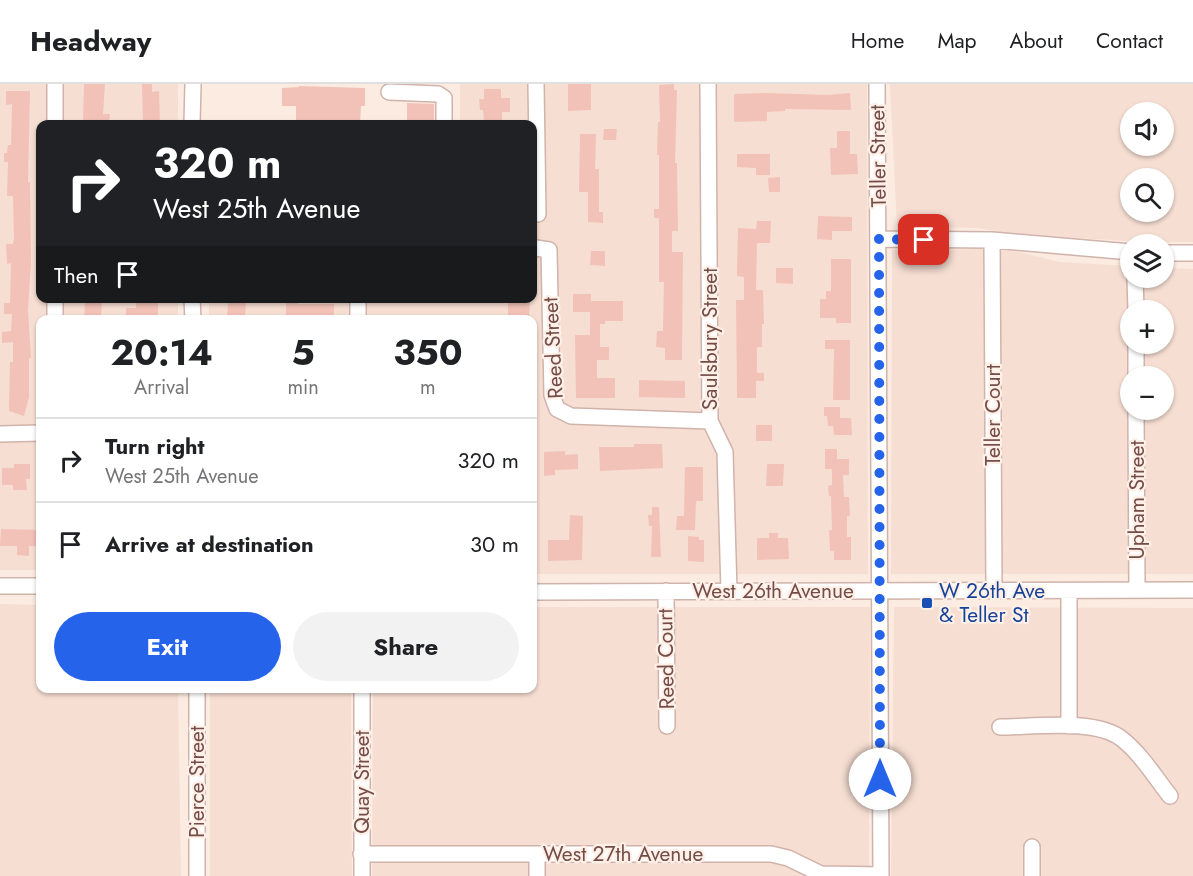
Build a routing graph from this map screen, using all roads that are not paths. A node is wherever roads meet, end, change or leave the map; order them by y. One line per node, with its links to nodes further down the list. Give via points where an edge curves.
1 (55, 84): 7 (street)
2 (193, 84): 8 (street)
3 (536, 84): 10 (street)
4 (708, 84): 20 (street, Saulsbury Street)
5 (877, 84): 13 (street, Teller Street)
6 (388, 92): 9 (street, via 438,94 444,98)
7 (55, 120)
8 (192, 120)
9 (444, 120)
10 (537, 120)
11 (537, 149): 12 (street)
12 (538, 214)
13 (879, 239): 14 (street); 31 (street, Teller Street)
14 (992, 240): 16 (street); 25 (street, Teller Court)
15 (542, 249): 20 (street, Reed Street, via 552,395 557,409 570,416)
16 (1120, 251)
17 (1174, 253): 18 (street)
18 (1193, 253)
19 (1136, 420): 26 (street, Upham Street)
20 (710, 421): 30 (street, Saulsbury Street, via 725,452)
21 (36, 433): 22 (street)
22 (0, 434)
23 (36, 585): 24 (street)
24 (0, 586)
25 (994, 590): 31 (street, West 26th Avenue); 32 (street, West 26th Avenue)
26 (1137, 590): 27 (street, West 26th Avenue); 32 (street, West 26th Avenue)
27 (1193, 590)
28 (537, 591): 29 (street, West 26th Avenue)
29 (666, 591): 30 (street, West 26th Avenue); 35 (street, Reed Court)
30 (729, 591): 31 (street, West 26th Avenue)
31 (880, 591): 42 (street, Teller Street)
32 (1069, 591): 36 (street)
33 (197, 693): 43 (street, Pierce Street)
34 (362, 693): 40 (street, Quay Street)
35 (667, 726)
36 (1069, 726): 37 (street); 38 (street, via 1107,731 1120,737)
37 (1000, 727)
38 (1170, 796)
39 (1032, 847): 46 (street)
40 (361, 854): 41 (street, West 27th Avenue); 44 (street, Quay Street)
41 (537, 854): 42 (street, West 27th Avenue, via 771,854 821,874); 45 (street)
42 (881, 875)
43 (197, 876)
44 (362, 876)
45 (537, 876)
46 (1032, 876)

